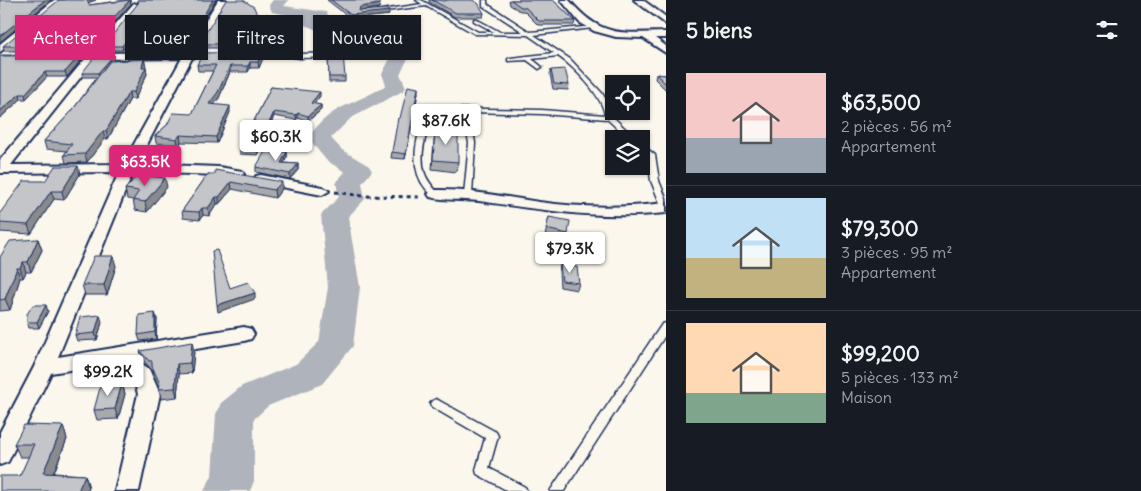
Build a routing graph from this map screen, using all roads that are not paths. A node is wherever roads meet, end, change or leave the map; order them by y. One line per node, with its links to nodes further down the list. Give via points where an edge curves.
1 (59, 0): 19 (street)
2 (222, 0): 12 (street)
3 (418, 0): 8 (lane)
4 (485, 0): 16 (lane, via 485,4)
5 (565, 0): 14 (street)
6 (638, 0): 11 (street)
7 (134, 4): 13 (street)
8 (426, 5): 9 (lane); 15 (lane, via 477,33)
9 (371, 12)
10 (476, 20): 15 (lane)
11 (666, 21)
12 (208, 23)
13 (115, 26)
14 (593, 27): 16 (lane); 17 (street, via 620,34)
15 (499, 32): 16 (lane)
16 (529, 34): 21 (lane)
17 (644, 35): 18 (street); 20 (street)
18 (666, 35)
19 (0, 49)
20 (666, 50)
21 (558, 54): 22 (lane); 27 (lane, via 568,60)
22 (528, 58): 25 (lane); 26 (lane)
23 (87, 60): 34 (street)
24 (186, 60): 33 (street)
25 (510, 60)
26 (539, 67)
27 (605, 103)
28 (466, 110): 29 (lane); 36 (lane, via 430,109 418,149 420,172 427,187); 37 (lane, via 472,143)
29 (605, 116)
30 (613, 120): 31 (lane)
31 (624, 130)
32 (650, 154): 38 (lane, via 655,181)
33 (128, 168): 34 (street); 35 (street, via 219,171); 42 (street)
34 (0, 169)
35 (322, 191)
36 (435, 194): 37 (street)
37 (468, 195): 38 (street, via 551,208 642,211)
38 (666, 208)
39 (666, 326): 48 (lane)
40 (244, 334): 41 (street)
41 (117, 355): 42 (street); 46 (street, via 142,374 149,394)
42 (44, 367): 44 (street)
43 (436, 404): 47 (lane, via 492,436 482,470)
44 (7, 422): 45 (street)
45 (0, 455)
46 (127, 491)
47 (520, 491)
48 (557, 491)

